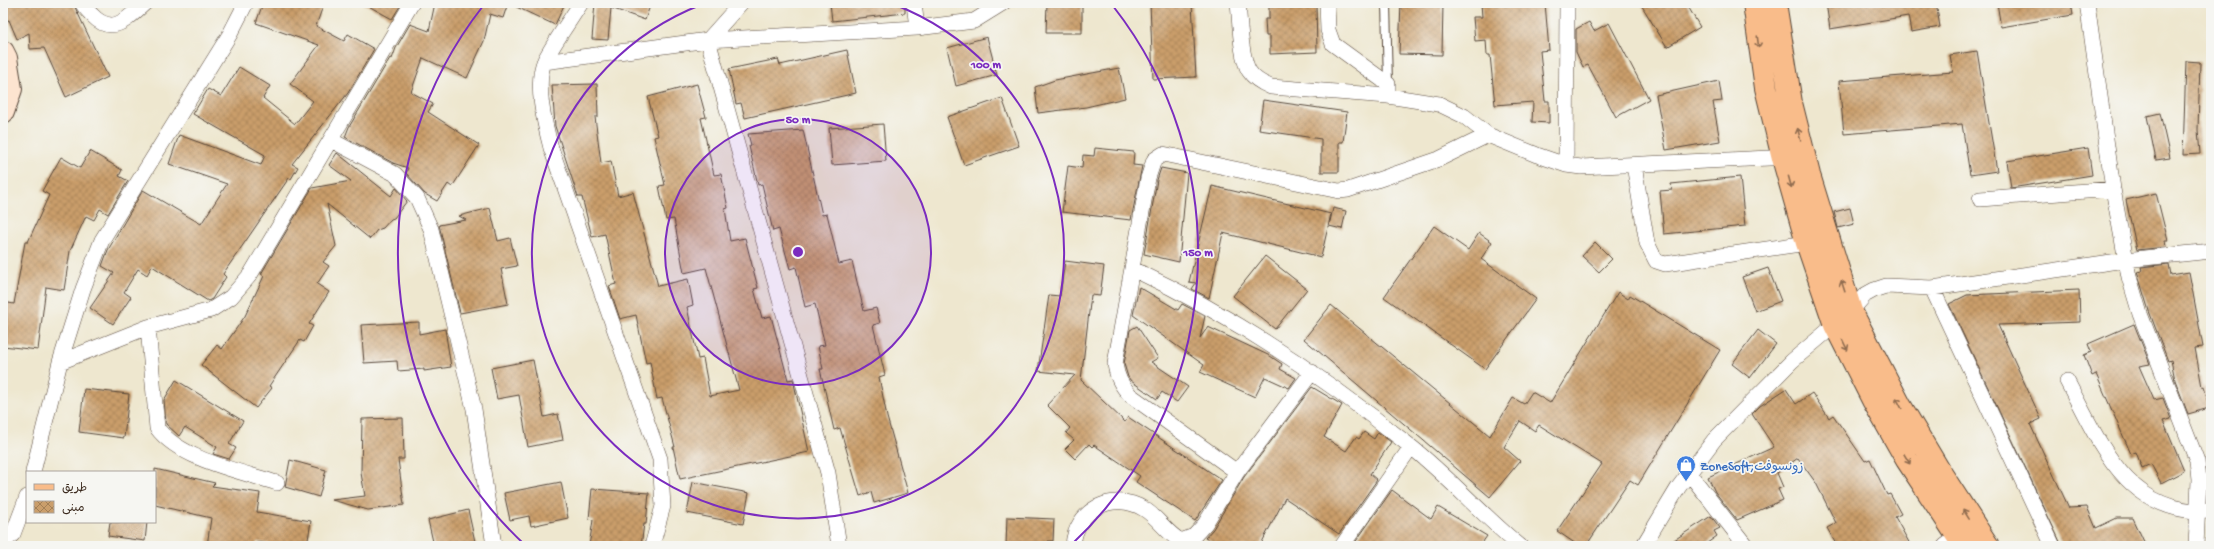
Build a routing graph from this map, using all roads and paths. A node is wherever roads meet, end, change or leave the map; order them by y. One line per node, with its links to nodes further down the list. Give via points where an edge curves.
1 (82, 3): 2 (street, via 99,22 111,26 123,22)
2 (145, 3)
3 (246, 3): 37 (street, via 230,34 102,240 83,289)
4 (412, 3): 23 (street)
5 (581, 3): 19 (street)
6 (741, 3): 17 (street)
7 (914, 3): 16 (street)
8 (1002, 3): 16 (street, via 974,21)
9 (1238, 3): 20 (street, via 1248,70 1258,82 1271,87)
10 (1328, 3): 20 (street, via 1328,30 1334,44)
11 (1386, 3): 20 (lane)
12 (1567, 3): 25 (street)
13 (1754, 3): 24 (main road, one-way to 24, via 1766,88)
14 (1775, 3): 24 (main road, one-way to 14, via 1791,103)
15 (2087, 3): 27 (street)
16 (917, 28): 17 (street)
17 (708, 40): 19 (street); 53 (street, via 828,473)
18 (3, 52): 21 (street, via 11,89)
19 (544, 62): 52 (street, via 542,116 550,148 660,460 663,506)
20 (1388, 90): 22 (street, via 1439,104 1464,116)
21 (3, 112)
22 (1488, 136): 25 (street); 32 (street, via 1439,159 1339,191 1163,154 1154,160 1148,178)
23 (331, 140): 36 (street, via 250,275 231,297 211,310); 51 (street, via 395,174 417,198 431,229 474,409)
24 (1794, 156): 26 (street); 29 (main road, one-way to 29); 34 (main road, one-way to 24)
25 (1566, 165): 26 (street)
26 (1634, 165): 29 (street, via 1647,243 1656,261 1665,264)
27 (2113, 189): 28 (street); 31 (street)
28 (1980, 199)
29 (1807, 243): 35 (main road)
30 (2211, 251): 31 (street)
31 (2124, 260): 33 (street); 46 (street, via 2140,314 2197,461)
32 (1133, 269): 38 (street, via 1177,290); 42 (street, via 1115,364 1116,374 1122,386 1130,395)
33 (1932, 288): 34 (street, via 1886,286 1865,295); 60 (street)
34 (1851, 311): 35 (street); 59 (main road, one-way to 34, via 1901,407)
35 (1835, 325): 43 (street, via 1792,362 1714,440); 48 (main road, one-way to 48, via 1873,400)
36 (148, 327): 37 (street); 44 (street, via 157,428 163,436 200,458)
37 (60, 362): 41 (street)
38 (1312, 372): 40 (street); 42 (street)
39 (2067, 381): 46 (street, via 2115,468 2128,481 2170,506)
40 (1411, 447): 47 (street); 55 (street)
41 (33, 471)
42 (1237, 472): 54 (street, via 1204,524 1187,540 1181,541 1171,536 1146,510 1134,504 1120,503 1095,507 1081,519 1074,532)
43 (1690, 473): 57 (street); 58 (street)
44 (277, 483)
45 (26, 500): 49 (street, via 13,534)
46 (2204, 511): 61 (street)
47 (1502, 540): 56 (street)
48 (1956, 543)
49 (3, 544): 50 (street)
50 (16, 546)
51 (494, 546)
52 (652, 546)
53 (839, 546)
54 (1072, 546)
55 (1342, 546)
56 (1520, 546)
57 (1643, 546)
58 (1746, 546)
59 (1988, 546)
60 (2053, 546)
61 (2196, 546)

